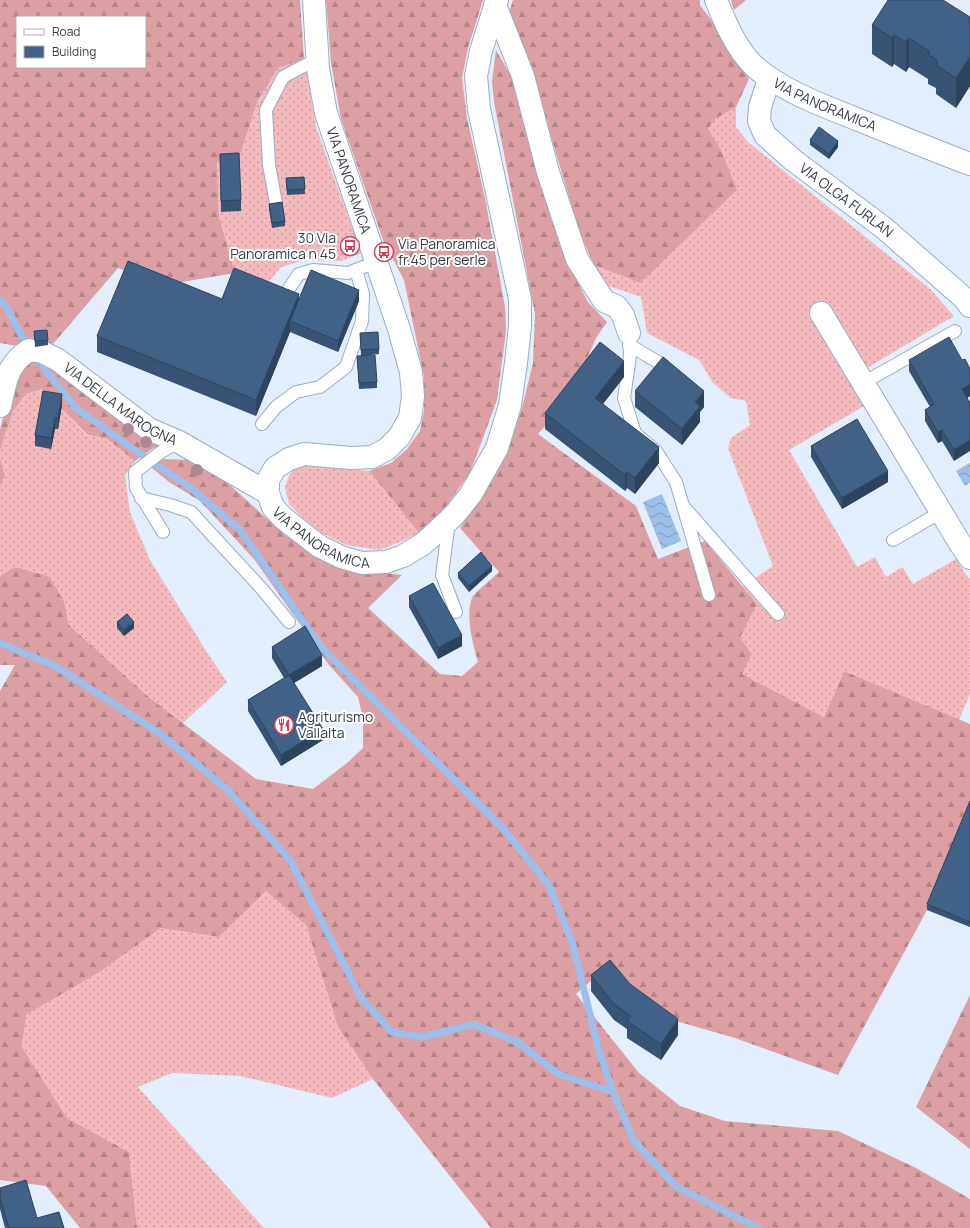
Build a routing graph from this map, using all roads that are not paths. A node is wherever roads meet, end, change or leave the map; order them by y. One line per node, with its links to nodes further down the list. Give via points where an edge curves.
1 (314, 0): 4 (street, VIA PANORAMICA)
2 (716, 0): 5 (street, VIA PANORAMICA, via 738,44 751,63)
3 (496, 2): 14 (street, VIA PANORAMICA, via 523,76 548,172 577,259 604,301 616,306 624,315); 24 (street, VIA PANORAMICA, via 476,76 478,109 520,299 520,326 510,405 497,448 471,494)
4 (317, 59): 7 (lane, via 283,77 266,110 269,165); 8 (street, VIA PANORAMICA, via 326,113)
5 (769, 79): 6 (street, VIA PANORAMICA, via 820,104); 11 (street, VIA OLGA FURLAN, via 760,106 759,121 765,135 793,160 884,228)
6 (970, 164)
7 (276, 202)
8 (376, 262): 9 (lane); 20 (street, VIA PANORAMICA, via 411,372 413,396 410,418 399,437 387,449 372,456 351,458 304,454 289,459 275,468 271,474 268,480)
9 (356, 270): 10 (lane, via 348,273 313,270 300,274); 18 (lane, via 363,294 362,321 346,367 320,386 296,392 276,407)
10 (286, 293)
11 (970, 306)
12 (821, 313): 16 (street)
13 (955, 331): 16 (lane)
14 (629, 339): 15 (lane); 22 (lane, via 630,356 624,398 636,433 656,451 676,482)
15 (663, 365)
16 (863, 383): 23 (street)
17 (0, 406): 19 (street, VIA DELLA MAROGNA, via 9,370 21,355 29,350 42,352 58,360)
18 (262, 424)
19 (170, 447): 20 (street, VIA DELLA MAROGNA); 21 (lane, via 135,472 136,488)
20 (268, 493): 24 (street, VIA PANORAMICA, via 273,507 282,518 319,546 340,557 362,563 386,562 403,556 423,544)
21 (141, 498): 25 (lane); 31 (lane, via 191,512)
22 (682, 505): 28 (lane); 30 (lane)
23 (941, 512): 26 (lane); 27 (street)
24 (449, 520): 29 (lane, via 442,575)
25 (163, 532)
26 (893, 540)
27 (970, 558)
28 (709, 596)
29 (456, 612)
30 (778, 614)
31 (289, 622)

